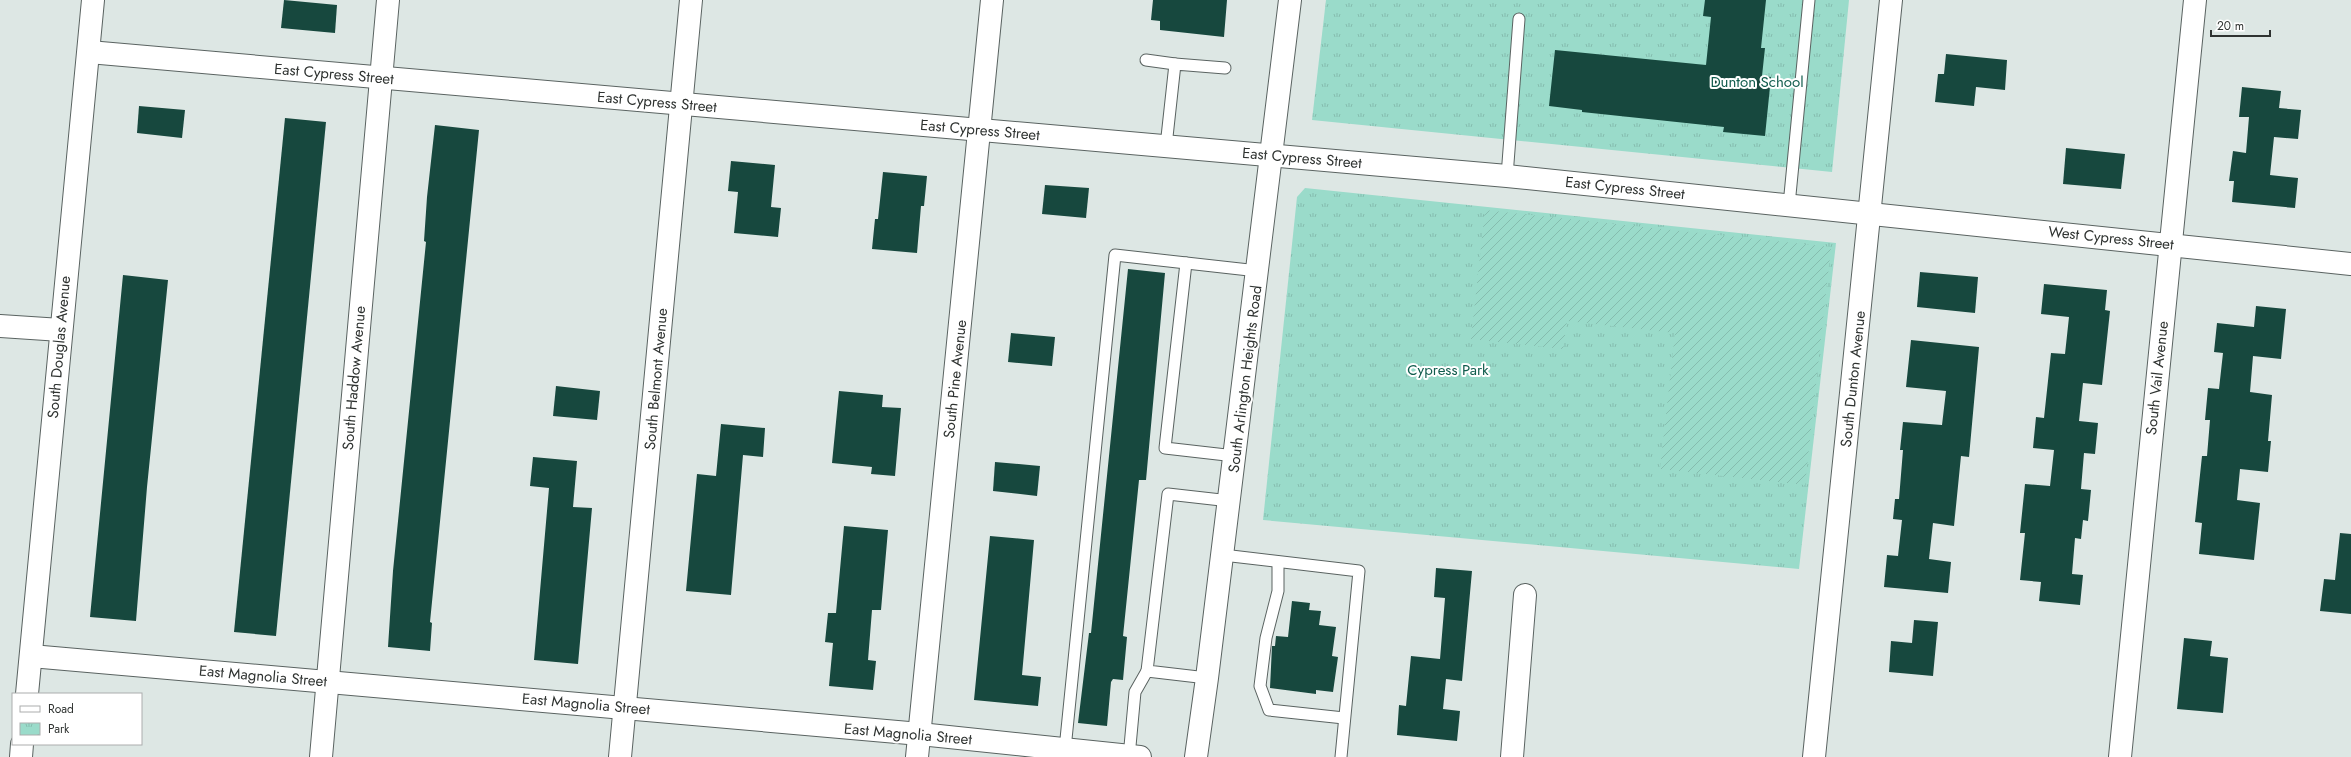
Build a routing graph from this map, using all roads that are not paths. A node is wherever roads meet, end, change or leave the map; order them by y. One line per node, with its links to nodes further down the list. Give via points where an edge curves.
1 (93, 0): 10 (street, South Douglas Avenue)
2 (388, 0): 14 (street, South Haddow Avenue)
3 (691, 0): 15 (street, South Belmont Avenue)
4 (992, 0): 16 (street, South Pine Avenue)
5 (1290, 0): 18 (street, South Arlington Heights Road)
6 (1809, 0): 20 (lane)
7 (1891, 0): 21 (street, South Dunton Avenue)
8 (2196, 0): 22 (street, South Vail Avenue)
9 (1519, 19): 19 (lane)
10 (88, 52): 14 (street, East Cypress Street); 27 (street, South Douglas Avenue)
11 (1146, 60): 12 (lane)
12 (1175, 64): 13 (lane); 17 (lane)
13 (1225, 68)
14 (381, 78): 15 (street, East Cypress Street); 36 (street, South Haddow Avenue)
15 (683, 104): 16 (street, East Cypress Street); 38 (street, South Belmont Avenue)
16 (980, 130): 17 (street, East Cypress Street); 40 (street, South Pine Avenue)
17 (1166, 146): 18 (street, East Cypress Street)
18 (1272, 156): 19 (street, East Cypress Street); 25 (street, South Arlington Heights Road)
19 (1506, 176): 20 (street, East Cypress Street)
20 (1789, 205): 21 (street, East Cypress Street)
21 (1870, 214): 22 (street, West Cypress Street); 51 (street, South Dunton Avenue)
22 (2170, 244): 24 (street, West Cypress Street); 52 (street, South Vail Avenue)
23 (1186, 263): 25 (lane); 28 (lane, via 1166,448); 42 (lane, via 1115,255)
24 (2351, 264)
25 (1258, 271): 28 (street, South Arlington Heights Road)
26 (0, 326): 27 (street)
27 (61, 330): 33 (street, South Douglas Avenue)
28 (1235, 456): 29 (street, South Arlington Heights Road)
29 (1230, 501): 30 (street, South Arlington Heights Road); 34 (lane, via 1168,494)
30 (1223, 555): 31 (lane); 35 (street, South Arlington Heights Road)
31 (1278, 562): 39 (lane, via 1278,591 1266,638 1260,686 1269,710); 39 (lane, via 1359,571)
32 (1526, 594): 50 (street)
33 (31, 656): 36 (street, East Magnolia Street); 37 (street, South Douglas Avenue)
34 (1147, 671): 35 (lane); 47 (lane, via 1135,692)
35 (1208, 678): 48 (street, South Arlington Heights Road)
36 (328, 682): 38 (street, East Magnolia Street); 44 (street, South Haddow Avenue)
37 (27, 693)
38 (624, 708): 40 (street, East Magnolia Street); 45 (street, South Belmont Avenue)
39 (1344, 718): 49 (lane)
40 (920, 734): 42 (street, East Magnolia Street); 46 (street, South Pine Avenue)
41 (22, 745): 43 (street)
42 (1057, 751): 47 (street, East Magnolia Street)
43 (21, 757)
44 (321, 757)
45 (620, 757)
46 (917, 757)
47 (1133, 757)
48 (1196, 757)
49 (1341, 757)
50 (1512, 757)
51 (1814, 757)
52 (2120, 757)

